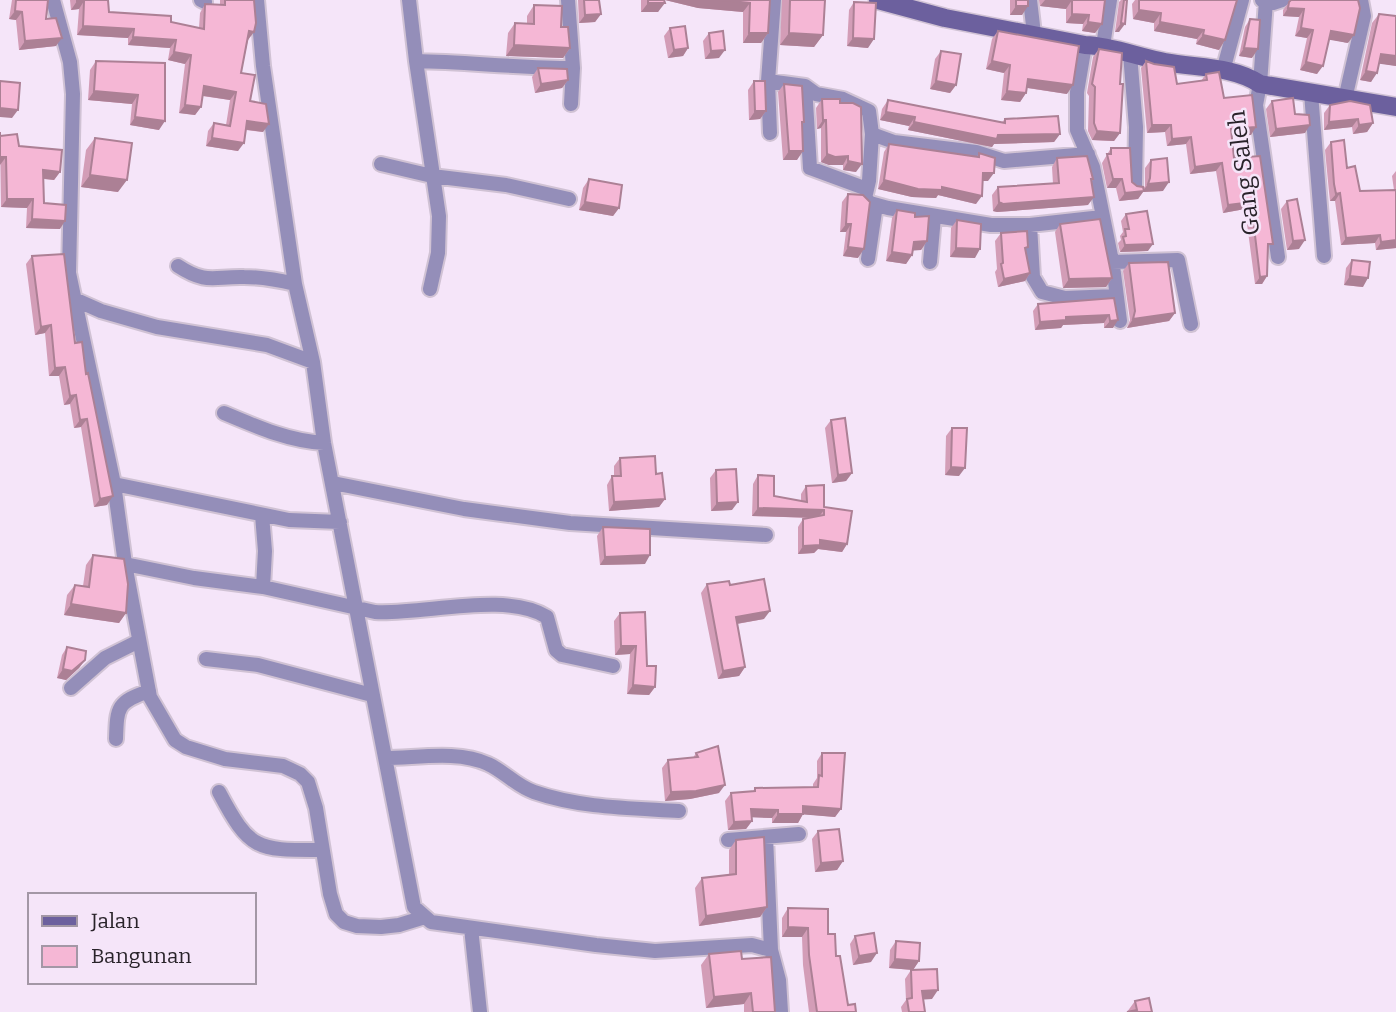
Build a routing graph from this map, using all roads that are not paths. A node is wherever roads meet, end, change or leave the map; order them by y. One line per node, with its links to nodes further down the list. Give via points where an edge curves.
1 (53, 0): 47 (street, via 74,94 68,253)
2 (257, 0): 44 (street)
3 (409, 0): 16 (street)
4 (568, 0): 17 (street)
5 (774, 0): 19 (street)
6 (878, 0): 13 (street)
7 (1030, 0): 13 (street)
8 (1110, 0): 14 (street)
9 (1242, 0): 18 (street)
10 (1264, 0): 11 (street); 20 (street, Gang Saleh)
11 (1282, 0)
12 (1361, 0): 23 (street, via 1364,16)
13 (1034, 34): 14 (street)
14 (1094, 45): 15 (street); 28 (street, via 1076,108 1077,131)
15 (1130, 54): 18 (street); 31 (street)
16 (416, 61): 17 (street); 30 (street)
17 (573, 68): 24 (street)
18 (1223, 71): 20 (street, via 1248,76)
19 (768, 81): 21 (street); 26 (street)
20 (1260, 85): 22 (street); 39 (street, Gang Saleh, via 1256,105)
21 (805, 86): 27 (street, via 869,111); 32 (street, via 810,168)
22 (1311, 93): 23 (street); 38 (street)
23 (1345, 99): 25 (street)
24 (571, 104)
25 (1396, 107)
26 (770, 133)
27 (872, 134): 28 (street, via 1004,161); 32 (street)
28 (1088, 154): 36 (street)
29 (381, 164): 30 (street)
30 (432, 176): 33 (street); 45 (street, via 440,233)
31 (1135, 186)
32 (867, 189): 34 (street, via 865,198)
33 (569, 199)
34 (876, 205): 35 (street); 40 (street)
35 (934, 217): 37 (street); 41 (street)
36 (1102, 217): 37 (street); 42 (street)
37 (1030, 225): 46 (street, via 1034,277 1042,292 1065,298)
38 (1324, 256)
39 (1278, 257)
40 (868, 259)
41 (930, 262)
42 (1112, 262): 46 (street); 49 (street, via 1178,260)
43 (178, 266): 44 (street, via 204,279 263,277)
44 (295, 284): 50 (street)
45 (430, 289)
46 (1116, 296): 48 (street)
47 (74, 299): 50 (street, via 157,327 267,345); 54 (street)
48 (1120, 321)
49 (1191, 324)
50 (313, 362): 52 (street)
51 (224, 413): 52 (street, via 269,432)
52 (324, 443): 53 (street)
53 (332, 483): 56 (street); 57 (street, via 464,509 569,523)
54 (114, 484): 55 (street); 58 (street)
55 (262, 515): 56 (street); 59 (street)
56 (340, 522): 60 (street)
57 (766, 535)
58 (125, 565): 59 (street); 61 (street)
59 (263, 587): 60 (street)
60 (357, 608): 63 (street, via 393,613 494,605 541,613 547,617 556,650 562,655); 66 (street)
61 (139, 641): 64 (street, via 105,658); 65 (street)
62 (205, 659): 66 (street, via 258,665)
63 (613, 666)
64 (71, 688)
65 (149, 691): 67 (street, via 122,703); 74 (street, via 175,740 186,747 225,759 283,766 300,774 308,782 316,808)
66 (372, 695): 68 (street)
67 (116, 739)
68 (385, 758): 70 (street, via 473,760 488,764 533,792 568,801); 75 (street, via 414,907)
69 (219, 792): 74 (street, via 241,830 258,846)
70 (679, 811)
71 (799, 834): 72 (street)
72 (766, 837): 73 (street); 77 (street)
73 (728, 840)
74 (321, 850): 75 (street, via 335,914 344,922 381,927)
75 (425, 917): 76 (street)
76 (471, 928): 77 (street, via 655,951 752,945); 78 (street)
77 (771, 950): 79 (street)
78 (480, 1012)
79 (781, 1012)

